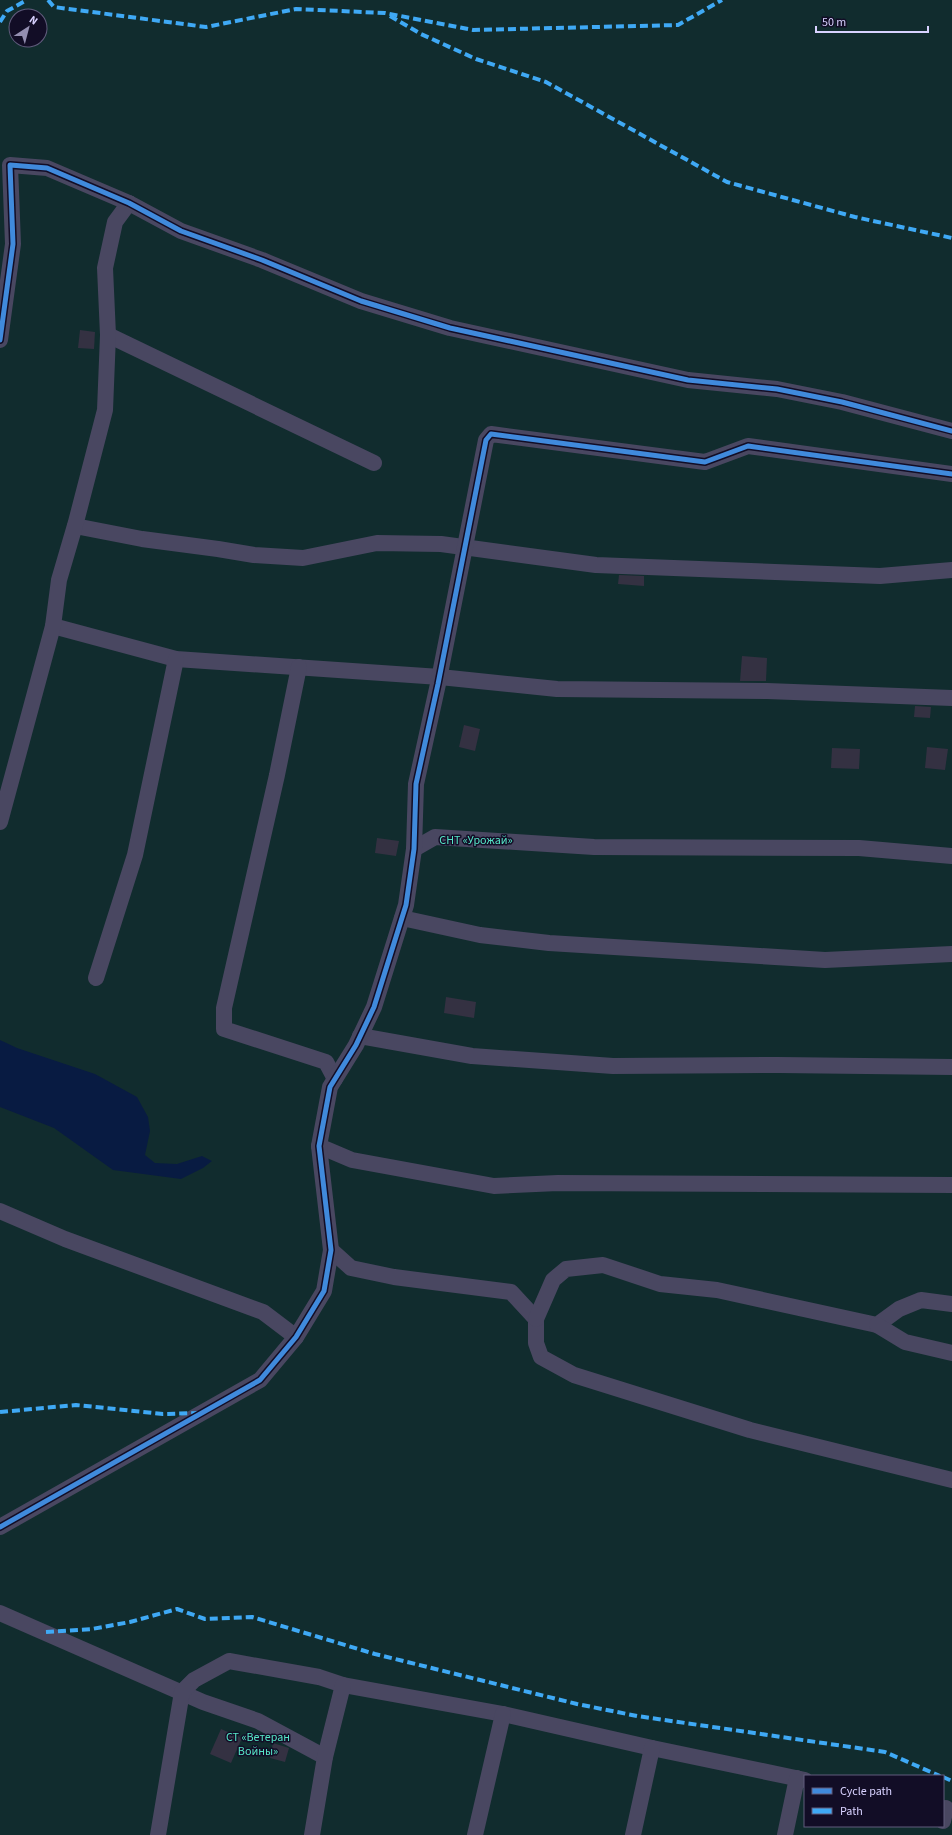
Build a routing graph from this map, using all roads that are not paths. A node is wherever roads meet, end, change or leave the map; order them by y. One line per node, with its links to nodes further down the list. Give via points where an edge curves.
1 (129, 203): 2 (street, via 115,222 105,268); 3 (street, via 46,168 10,165 13,244); 4 (street, via 181,231 262,260 361,301 450,328 688,380 777,389 842,402)
2 (108, 335): 5 (street); 7 (street, via 105,410)
3 (0, 340)
4 (952, 431)
5 (374, 463)
6 (952, 474): 8 (street, via 748,446 704,462 491,434 486,440)
7 (75, 526): 8 (street, via 254,556 303,558 377,543 441,544); 10 (street, via 58,580)
8 (464, 548): 9 (street, via 596,565 880,576); 13 (street)
9 (952, 570)
10 (53, 626): 11 (street); 15 (street)
11 (176, 659): 12 (street); 20 (street, via 135,856)
12 (299, 666): 13 (street); 23 (street, via 224,1008 224,1029 326,1062)
13 (440, 677): 14 (street, via 557,689 767,691); 16 (street, via 416,784)
14 (952, 698)
15 (0, 822)
16 (414, 849): 17 (street, via 435,837 594,847 859,848); 18 (street)
17 (952, 856)
18 (402, 918): 19 (street, via 480,935 548,943 825,960); 21 (street, via 374,1007)
19 (952, 954)
20 (96, 978)
21 (360, 1036): 22 (street, via 472,1056 613,1066); 23 (street)
22 (952, 1067)
23 (335, 1079): 24 (street, via 330,1087)
24 (319, 1146): 25 (street, via 352,1160 494,1186 558,1183); 27 (street)
25 (952, 1185)
26 (0, 1211): 31 (street, via 263,1312)
27 (332, 1250): 29 (street, via 350,1268 394,1277 511,1292); 31 (street, via 324,1291)
28 (952, 1304): 30 (street, via 921,1300 899,1309)
29 (536, 1319): 30 (street, via 553,1280 566,1270 603,1265 660,1284 717,1290); 33 (street, via 536,1344 541,1358 574,1375 750,1430)
30 (877, 1325): 32 (street, via 905,1342)
31 (296, 1337): 34 (street, via 260,1380)
32 (952, 1352)
33 (952, 1480)
34 (0, 1527)
35 (0, 1613): 37 (street)
36 (343, 1685): 37 (street, via 318,1677 229,1661 194,1680); 38 (street); 40 (street)
37 (182, 1692): 40 (street, via 258,1721); 42 (street)
38 (503, 1714): 39 (street); 44 (street)
39 (652, 1748): 41 (street); 45 (street)
40 (325, 1757): 43 (street)
41 (801, 1779): 46 (street)
42 (158, 1835)
43 (312, 1835)
44 (475, 1835)
45 (633, 1835)
46 (785, 1835)

